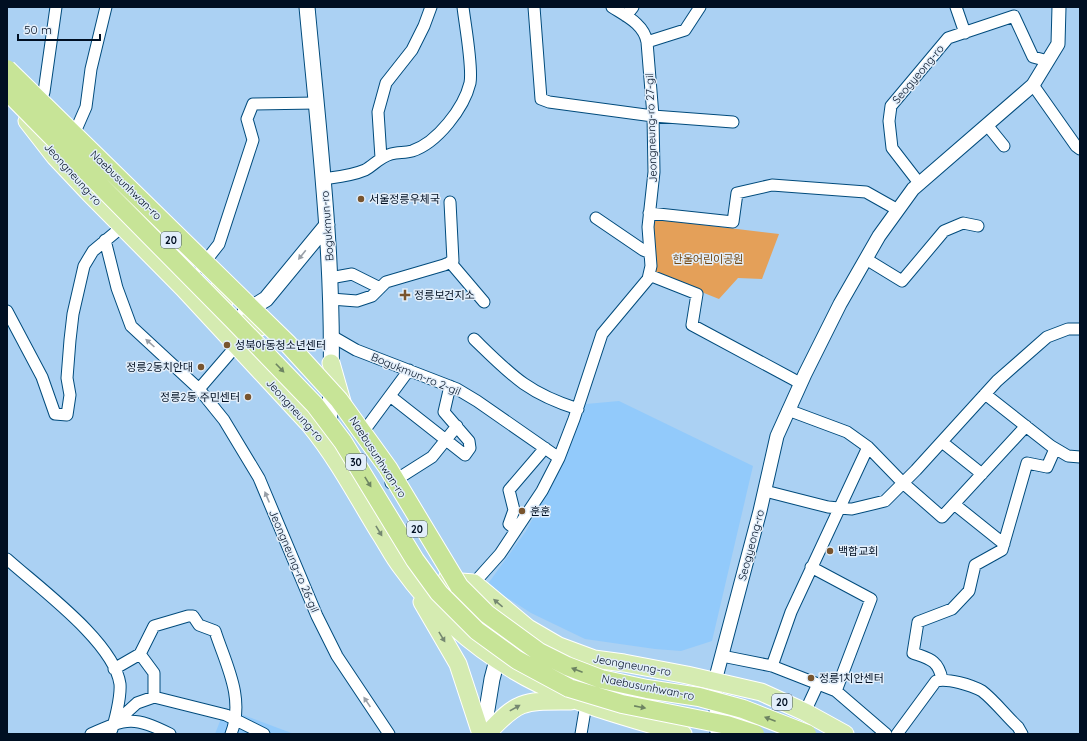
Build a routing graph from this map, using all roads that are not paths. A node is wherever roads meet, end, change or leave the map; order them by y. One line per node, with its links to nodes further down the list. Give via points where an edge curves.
1 (56, 7): 23 (street, via 44,92)
2 (106, 7): 26 (street, via 90,69 86,108)
3 (307, 7): 21 (main road, Bogukmun-ro)
4 (431, 7): 29 (street, via 412,50 386,82 378,112)
5 (463, 7): 29 (street, via 470,82 466,94 450,120 434,139 412,151)
6 (534, 7): 22 (street, via 541,99)
7 (612, 7): 12 (street, Jeongneung-ro 27-gil)
8 (633, 7): 12 (street)
9 (700, 7): 14 (street, via 685,30)
10 (956, 7): 13 (street)
11 (1059, 7): 15 (street, Seogyeong-ro, via 1058,44)
12 (626, 16): 14 (street, Jeongneung-ro 27-gil, via 646,34)
13 (965, 32): 15 (street, Seogyeong-ro, via 1014,16 1033,56); 31 (street, Seogyeong-ro, via 948,38 891,106 889,121 892,148)
14 (647, 42): 22 (street, Jeongneung-ro 27-gil)
15 (1048, 61): 17 (street, Seogyeong-ro)
16 (7, 69): 119 (highway, Naebusunhwan-ro / 30, one-way to 16, bridge, via 743,709 699,697 647,690 566,666 539,652 487,614 459,586 388,468 339,400 288,344)
17 (1033, 85): 25 (street, Seogyeong-ro); 28 (street, via 1076,146)
18 (7, 88): 23 (main road, Jeongneung-ro / 20)
19 (7, 91): 118 (highway, Naebusunhwan-ro / 30, one-way to 118, bridge, via 314,405 343,442 415,560 439,593 477,632 517,660 569,688 622,704 727,725)
20 (7, 101): 23 (main road, Jeongneung-ro / 20)
21 (316, 103): 30 (main road, Bogukmun-ro); 43 (street, via 252,104 247,119 253,140 219,244)
22 (653, 116): 24 (street); 34 (street, Jeongneung-ro 27-gil, via 654,172)
23 (34, 117): 26 (main road, Jeongneung-ro / 20); 37 (main road, Jeongneung-ro / 20, via 55,157); 46 (main road, via 210,308 216,309 224,304 225,298)
24 (733, 122)
25 (987, 125): 27 (street); 31 (street, Seogyeong-ro)
26 (71, 143): 43 (main road, Jeongneung-ro / 20)
27 (1004, 146)
28 (1080, 148)
29 (381, 158): 30 (street, via 366,169 346,176)
30 (323, 179): 36 (main road, Bogukmun-ro)
31 (919, 183): 33 (street, Seogyeong-ro)
32 (450, 202): 42 (street, via 453,260)
33 (898, 210): 34 (street, via 866,192 772,185 737,193 732,222); 41 (street, Seogyeong-ro)
34 (649, 213): 40 (street, Jeongneung-ro 27-gil)
35 (596, 218): 40 (street)
36 (327, 225): 45 (main road, Bogukmun-ro); 51 (main road, one-way to 51, via 266,299)
37 (123, 226): 39 (street); 56 (main road, Jeongneung-ro / 20)
38 (978, 226): 41 (street, via 963,223 944,231 902,281)
39 (105, 240): 50 (street, via 93,251 84,266 73,314 67,378 70,395 67,416 55,414 42,377); 61 (street, Jeongneung-ro 26-gil, one-way to 39, via 131,326 117,288)
40 (650, 253): 44 (street, Jeongneung-ro 27-gil)
41 (866, 259): 59 (street, Seogyeong-ro)
42 (450, 262): 47 (street, via 386,282); 49 (street)
43 (200, 267): 46 (main road, Jeongneung-ro / 20)
44 (649, 275): 59 (street, via 697,294 692,325); 65 (street, via 602,334)
45 (330, 278): 47 (street, via 352,274); 48 (main road, Bogukmun-ro)
46 (220, 288): 51 (main road, Jeongneung-ro / 20)
47 (380, 288): 48 (street, via 372,296 357,301)
48 (331, 299): 54 (main road, Bogukmun-ro)
49 (484, 302)
50 (7, 311)
51 (245, 312): 52 (main road, Jeongneung-ro / 20)
52 (260, 327): 56 (main road, via 247,322 240,325 236,332); 64 (main road, Jeongneung-ro / 20)
53 (1080, 329): 62 (street, via 1068,329 1047,337)
54 (330, 335): 57 (main road, Bogukmun-ro); 58 (street, Bogukmun-ro 2-gil, via 356,350)
55 (474, 339): 65 (street, via 512,377 531,390 552,401)
56 (237, 345): 61 (street); 73 (main road, Jeongneung-ro / 20)
57 (330, 363): 64 (main road, Bogukmun-ro); 67 (main road)
58 (409, 370): 60 (street, Bogukmun-ro 2-gil); 63 (street)
59 (800, 383): 66 (street, Seogyeong-ro)
60 (450, 386): 68 (street, via 444,412); 75 (street, Bogukmun-ro 2-gil, via 477,401)
61 (199, 389): 112 (street, Jeongneung-ro 26-gil, one-way to 61, via 337,656 259,478 224,420)
62 (985, 394): 69 (street); 72 (street)
63 (390, 396): 70 (street); 71 (street)
64 (331, 398): 67 (main road, Jeongneung-ro / 20); 73 (main road, Bogukmun-ro)
65 (578, 409): 78 (street)
66 (788, 410): 74 (street, via 847,432); 82 (street, Seogyeong-ro, via 777,436)
67 (348, 416): 70 (main road, Jeongneung-ro / 20)
68 (457, 426): 71 (street); 71 (street, via 469,441 470,448 464,455)
69 (1026, 426): 76 (street); 79 (street)
70 (361, 434): 80 (main road, Jeongneung-ro / 20)
71 (446, 441): 80 (street, via 432,457)
72 (942, 442): 79 (street); 81 (street)
73 (328, 447): 88 (main road, Jeongneung-ro / 20, one-way to 88)
74 (868, 447): 81 (street); 84 (street)
75 (545, 448): 78 (street, Bogukmun-ro 2-gil); 85 (street, via 509,490 514,510 509,524)
76 (1055, 449): 77 (street, via 1068,456); 86 (street, via 1047,466 1027,463)
77 (1080, 457)
78 (559, 458): 85 (street, via 542,491)
79 (982, 474): 83 (street)
80 (391, 483): 90 (main road, Jeongneung-ro / 20)
81 (903, 483): 83 (street, via 942,517); 84 (street, via 885,501 852,509)
82 (765, 491): 84 (street); 94 (street, Seogyeong-ro)
83 (954, 504): 86 (street)
84 (839, 508): 89 (street)
85 (516, 530): 91 (street, via 500,554)
86 (1004, 544): 98 (street, via 1002,550 975,565 969,591 952,609 918,622 913,653 932,660 940,667)
87 (7, 559): 97 (street, via 78,621 110,658)
88 (401, 567): 90 (main road, via 426,592 437,598 444,598 451,590); 95 (main road, Jeongneung-ro / 20, via 425,597 471,641); 113 (main road, one-way to 113, via 458,664)
89 (811, 567): 96 (street, via 791,612); 101 (street, via 871,599)
90 (448, 580): 91 (main road)
91 (474, 583): 92 (main road, Jeongneung-ro / 20, one-way to 91)
92 (528, 628): 95 (main road); 99 (main road, Jeongneung-ro / 20, via 559,646 594,659)
93 (140, 654): 97 (street); 102 (street, via 154,673); 105 (street, via 154,626 193,616 199,625 215,631 233,686 237,704)
94 (722, 656): 96 (street); 99 (street, Seogyeong-ro)
95 (497, 660): 103 (main road, Jeongneung-ro / 20, via 540,685); 113 (main road)
96 (772, 666): 100 (street)
97 (114, 669): 106 (street, via 120,684)
98 (942, 679): 122 (street, via 936,680); 123 (street, via 981,691)
99 (715, 681): 104 (main road, Jeongneung-ro / 20, via 760,692); 117 (street, Seogyeong-ro)
100 (818, 684): 101 (street); 104 (street)
101 (836, 691): 121 (street)
102 (154, 697): 105 (street, via 226,715); 106 (street, via 137,703)
103 (582, 702): 114 (main road, one-way to 103, via 506,713 519,705 534,701); 115 (street); 116 (main road, Jeongneung-ro / 20)
104 (805, 712): 120 (main road, Jeongneung-ro / 20)
105 (236, 720): 110 (street); 111 (street)
106 (115, 723): 107 (street); 108 (street); 109 (street, via 146,722)
107 (91, 734)
108 (110, 734)
109 (170, 734)
110 (231, 734)
111 (264, 734)
112 (389, 734)
113 (482, 734)
114 (487, 734)
115 (581, 734)
116 (682, 734)
117 (717, 734)
118 (755, 734)
119 (807, 734)
120 (845, 734)
121 (886, 734)
122 (897, 734)
123 (1022, 734)

